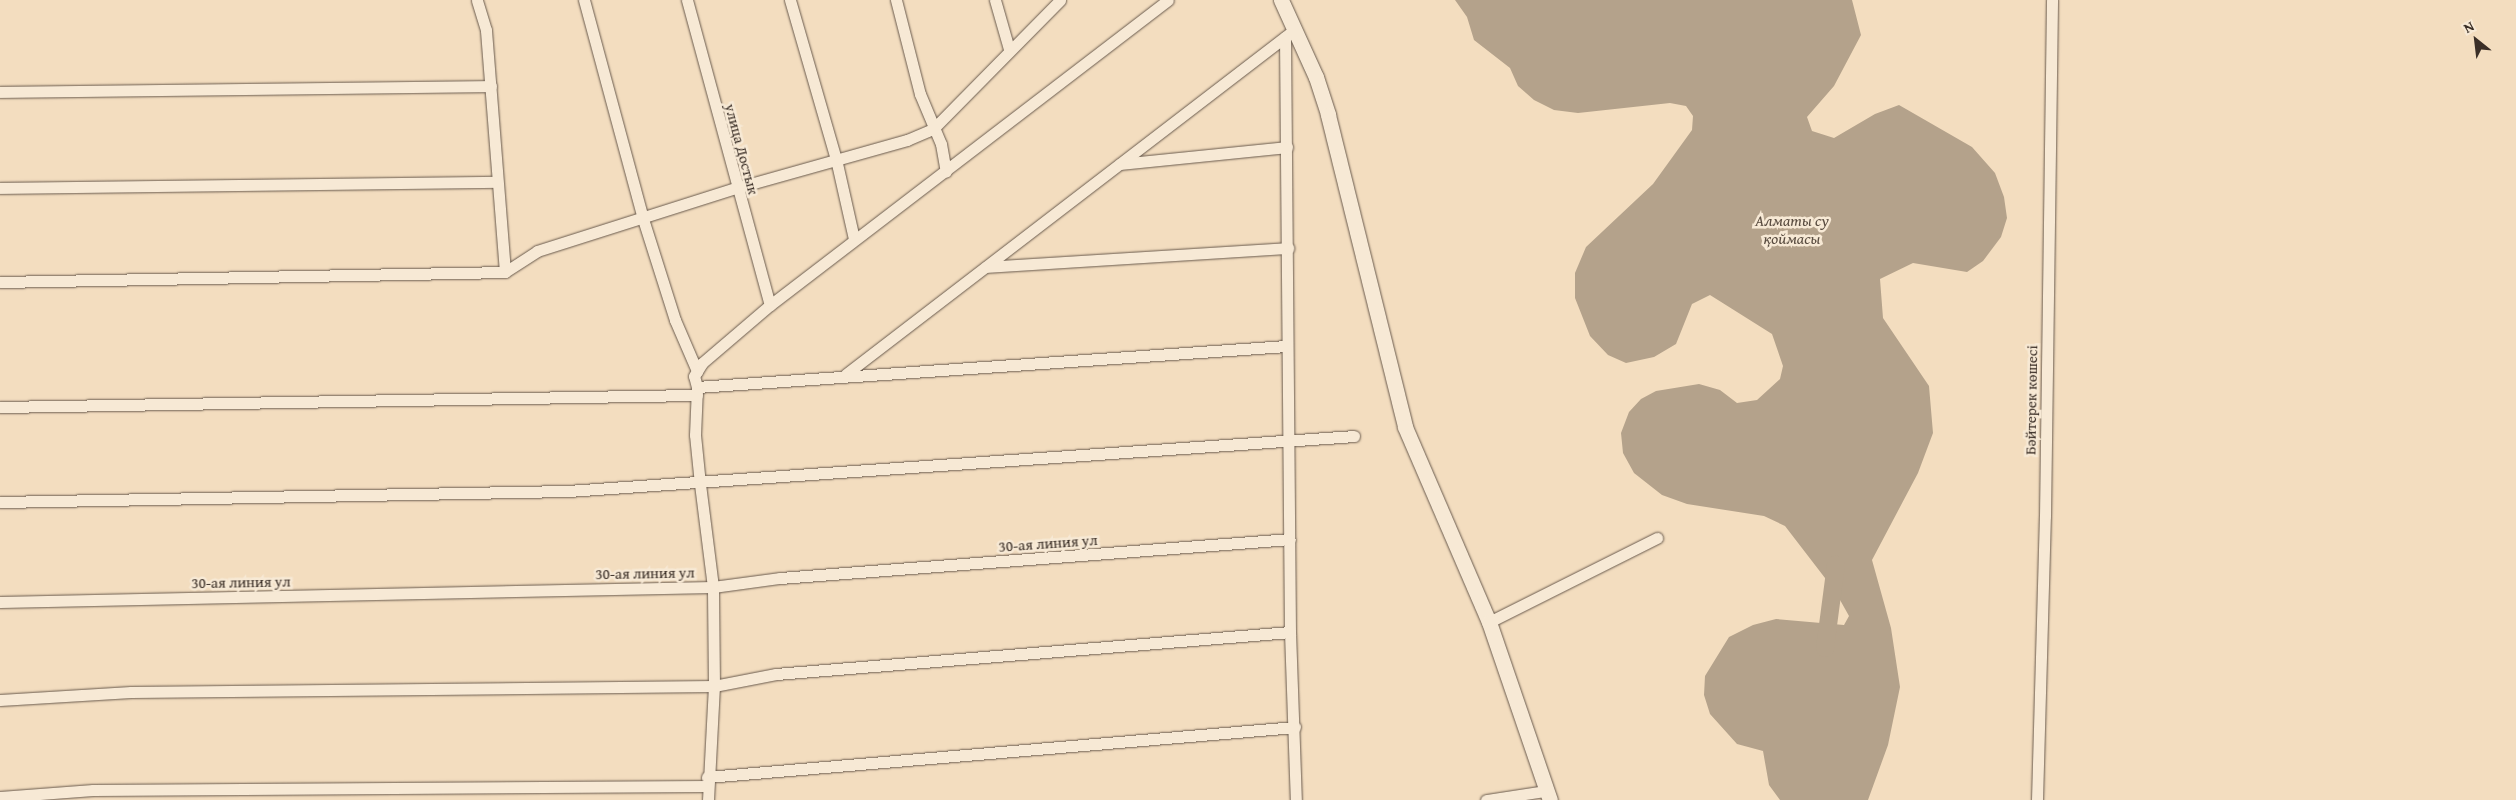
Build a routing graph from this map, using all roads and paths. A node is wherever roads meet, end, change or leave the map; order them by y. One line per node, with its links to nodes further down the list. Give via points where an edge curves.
1 (477, 0): 13 (street, via 486,30)
2 (584, 0): 23 (street)
3 (687, 0): 22 (street, улица Достык)
4 (790, 0): 17 (street)
5 (896, 0): 15 (street)
6 (995, 0): 12 (street)
7 (1060, 0): 12 (street)
8 (1168, 0): 19 (street)
9 (1281, 0): 11 (street)
10 (2052, 0): 55 (street, Бәйтерек көшесі, via 2045,516)
11 (1291, 34): 16 (street); 18 (street); 43 (street, via 1328,115 1405,427)
12 (1009, 49): 15 (street)
13 (491, 86): 14 (street); 20 (street)
14 (0, 92)
15 (933, 129): 17 (street, via 907,140); 19 (street, via 941,144)
16 (1288, 147): 18 (street); 25 (street)
17 (836, 159): 22 (street); 24 (street)
18 (1120, 164): 26 (street)
19 (946, 172): 24 (street)
20 (497, 182): 21 (street); 27 (street)
21 (0, 188)
22 (736, 188): 23 (street); 29 (street, улица Достык)
23 (643, 219): 27 (street, via 537,251); 31 (street, via 676,320)
24 (854, 240): 29 (street)
25 (1288, 248): 26 (street); 30 (street)
26 (986, 267): 32 (street)
27 (505, 272): 28 (street)
28 (0, 282)
29 (770, 305): 31 (street)
30 (1287, 346): 32 (street); 36 (street)
31 (697, 371): 33 (street, via 694,376)
32 (846, 374): 33 (street)
33 (697, 391): 34 (street); 37 (street, via 695,435)
34 (0, 407)
35 (1354, 436): 36 (street)
36 (1290, 441): 37 (street); 40 (street)
37 (700, 484): 38 (street, via 568,491); 41 (street)
38 (0, 502)
39 (1656, 538): 43 (street)
40 (1290, 539): 41 (street, 30-ая линия ул, via 780,578); 44 (street)
41 (713, 587): 42 (street, 30-ая линия ул); 45 (street)
42 (0, 602)
43 (1489, 622): 50 (street)
44 (1290, 632): 45 (street, via 776,674); 47 (street)
45 (714, 686): 46 (street, via 131,692); 48 (street)
46 (0, 700)
47 (1295, 727): 48 (street); 53 (street)
48 (708, 782): 49 (street); 52 (street)
49 (244, 795): 51 (street, via 93,790)
50 (1547, 796): 54 (street)
51 (0, 797)
52 (708, 800)
53 (1296, 800)
54 (1486, 800)
55 (2037, 800)

